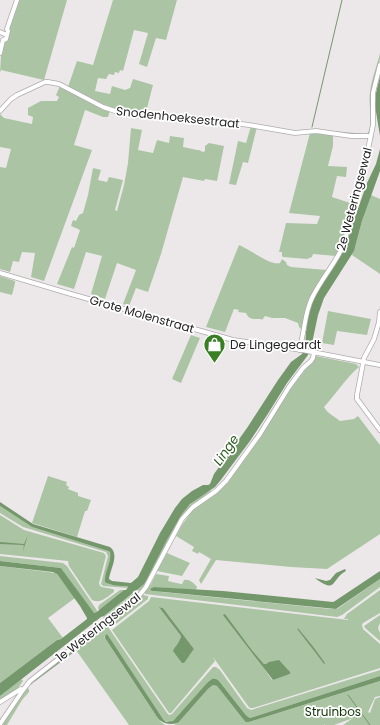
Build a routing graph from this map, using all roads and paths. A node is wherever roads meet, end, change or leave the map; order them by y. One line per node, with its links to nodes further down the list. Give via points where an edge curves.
1 (17, 0): 3 (street)
2 (0, 32): 3 (street)
3 (7, 36): 4 (street, via 3,40)
4 (0, 53)
5 (380, 65): 7 (street, 2e Weteringsewal, via 373,93 374,125)
6 (0, 111): 7 (street, Snodenhoeksestraat, via 17,95 48,82 59,84 103,107 124,114 210,120 295,133 316,131)
7 (371, 136): 10 (street, 2e Weteringsewal, via 344,244 308,307)
8 (0, 273): 10 (street, Grote Molenstraat, via 233,340)
9 (380, 312): 12 (street, via 378,329)
10 (301, 350): 11 (street, Grote Molenstraat)
11 (313, 352): 12 (street, Grote Molenstraat); 15 (street, 1e Weteringsewal, via 311,361 289,386 260,434 226,481 182,519 142,593 33,678)
12 (363, 362): 13 (street, Grote Molenstraat); 14 (street, via 357,399)
13 (380, 365)
14 (380, 430)
15 (23, 690): 16 (street, via 20,689); 17 (street, 1e Weteringsewal)
16 (0, 702)
17 (0, 724)

